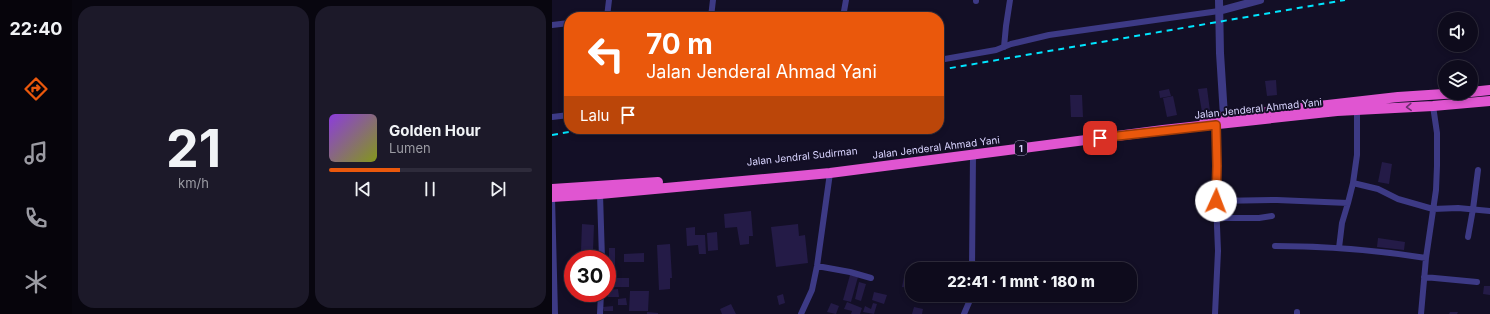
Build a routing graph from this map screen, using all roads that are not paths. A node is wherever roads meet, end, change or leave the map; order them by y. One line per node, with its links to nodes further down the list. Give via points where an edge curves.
1 (609, 0): 8 (street)
2 (713, 0): 9 (street)
3 (846, 0): 10 (street)
4 (1010, 0): 13 (street)
5 (1219, 0): 7 (street)
6 (1260, 0): 7 (street)
7 (1219, 11): 13 (street, via 1049,35); 22 (street)
8 (608, 12)
9 (712, 12)
10 (844, 12)
11 (564, 23): 12 (street)
12 (552, 24)
13 (1004, 47): 14 (street)
14 (944, 59)
15 (1490, 90): 16 (highway)
16 (1478, 91)
17 (1438, 94): 22 (highway, Jalan Jendral Sudirman / 1)
18 (1490, 101): 19 (highway, Jalan Jenderal Ahmad Yani / 1)
19 (1433, 106): 20 (highway, Jalan Jenderal Ahmad Yani / 1, one-way to 20); 34 (street, via 1437,133)
20 (1357, 110): 24 (highway, Jalan Jenderal Ahmad Yani / 1); 28 (street)
21 (564, 116): 23 (street)
22 (1224, 116): 29 (highway, Jalan Jendral Sudirman / 1, via 850,164 673,181)
23 (552, 117)
24 (1216, 125): 25 (highway, Jalan Jenderal Ahmad Yani / 1); 32 (street)
25 (972, 154): 27 (highway, Jalan Jenderal Ahmad Yani / 1); 44 (street)
26 (1478, 170): 35 (street)
27 (830, 173): 30 (highway, Jalan Jenderal Ahmad Yani / 1); 45 (street)
28 (1354, 183): 33 (street); 34 (street)
29 (552, 189)
30 (600, 194): 31 (highway, Jalan Jenderal Ahmad Yani / 1); 42 (street)
31 (552, 196): 51 (street)
32 (1216, 201): 33 (street); 38 (street)
33 (1348, 202): 41 (street)
34 (1433, 209): 35 (street); 43 (street)
35 (1473, 209): 36 (street); 39 (street)
36 (1490, 211)
37 (1272, 216): 38 (street)
38 (1217, 218): 55 (street)
39 (1468, 237)
40 (1275, 246): 41 (street)
41 (1339, 248): 43 (street)
42 (602, 250)
43 (1426, 258): 46 (street)
44 (972, 262)
45 (817, 266): 47 (street); 53 (street, via 812,290)
46 (1424, 277): 48 (street); 56 (street)
47 (871, 278)
48 (1477, 282)
49 (601, 302): 52 (street)
50 (968, 302): 54 (street)
51 (555, 314)
52 (600, 314)
53 (801, 314)
54 (964, 314)
55 (1215, 314)
56 (1421, 314)

